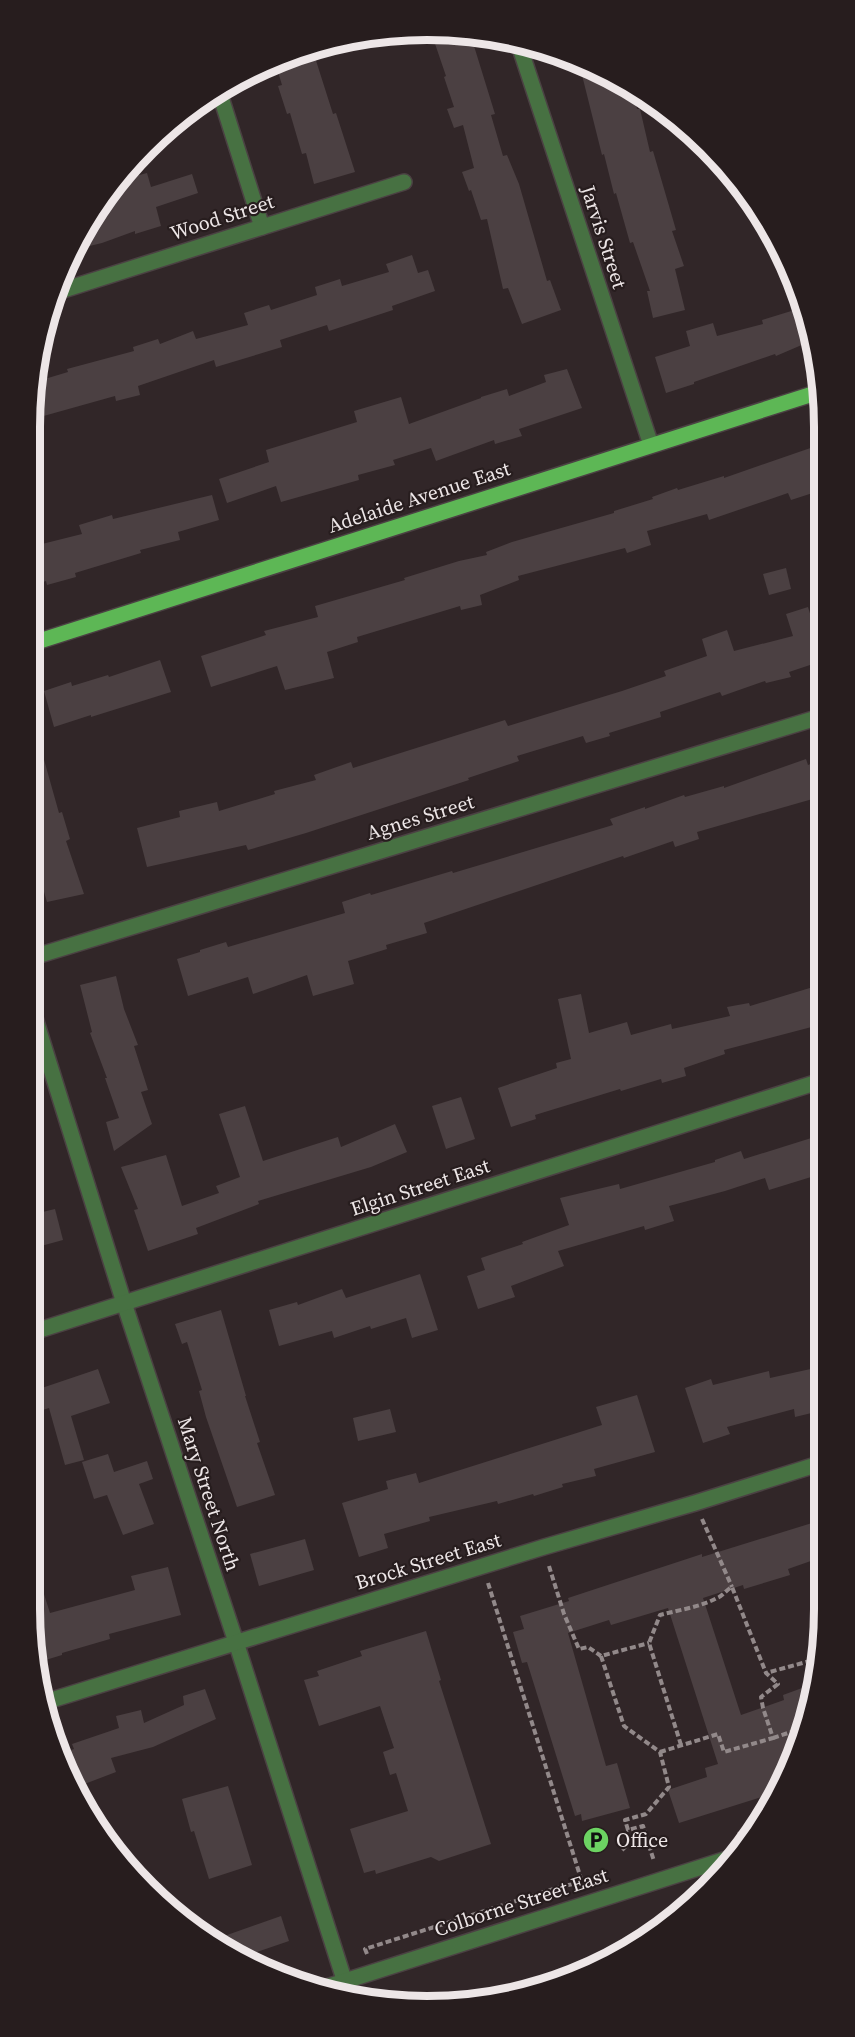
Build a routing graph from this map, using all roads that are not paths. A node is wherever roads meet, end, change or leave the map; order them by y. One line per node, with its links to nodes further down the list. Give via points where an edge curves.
1 (521, 52): 7 (street, Jarvis Street)
2 (222, 100): 4 (street)
3 (404, 182): 4 (street, Wood Street)
4 (262, 227): 5 (street, Wood Street)
5 (66, 289)
6 (813, 394): 7 (main road, Adelaide Avenue East)
7 (651, 445): 8 (main road, Adelaide Avenue East)
8 (40, 641)
9 (814, 718): 10 (street, Agnes Street)
10 (40, 955)
11 (40, 1034): 13 (street, Mary Street North)
12 (814, 1083): 13 (street, Elgin Street East)
13 (124, 1304): 14 (street, Elgin Street East); 16 (street, Mary Street North)
14 (40, 1330)
15 (814, 1465): 16 (street, Brock Street East)
16 (236, 1642): 17 (street, Brock Street East); 19 (street, Mary Street North)
17 (52, 1700)
18 (722, 1860): 19 (street, Colborne Street East)
19 (345, 1981): 20 (street, Colborne Street East); 21 (street, Mary Street North)
20 (334, 1985)
21 (347, 1988)

